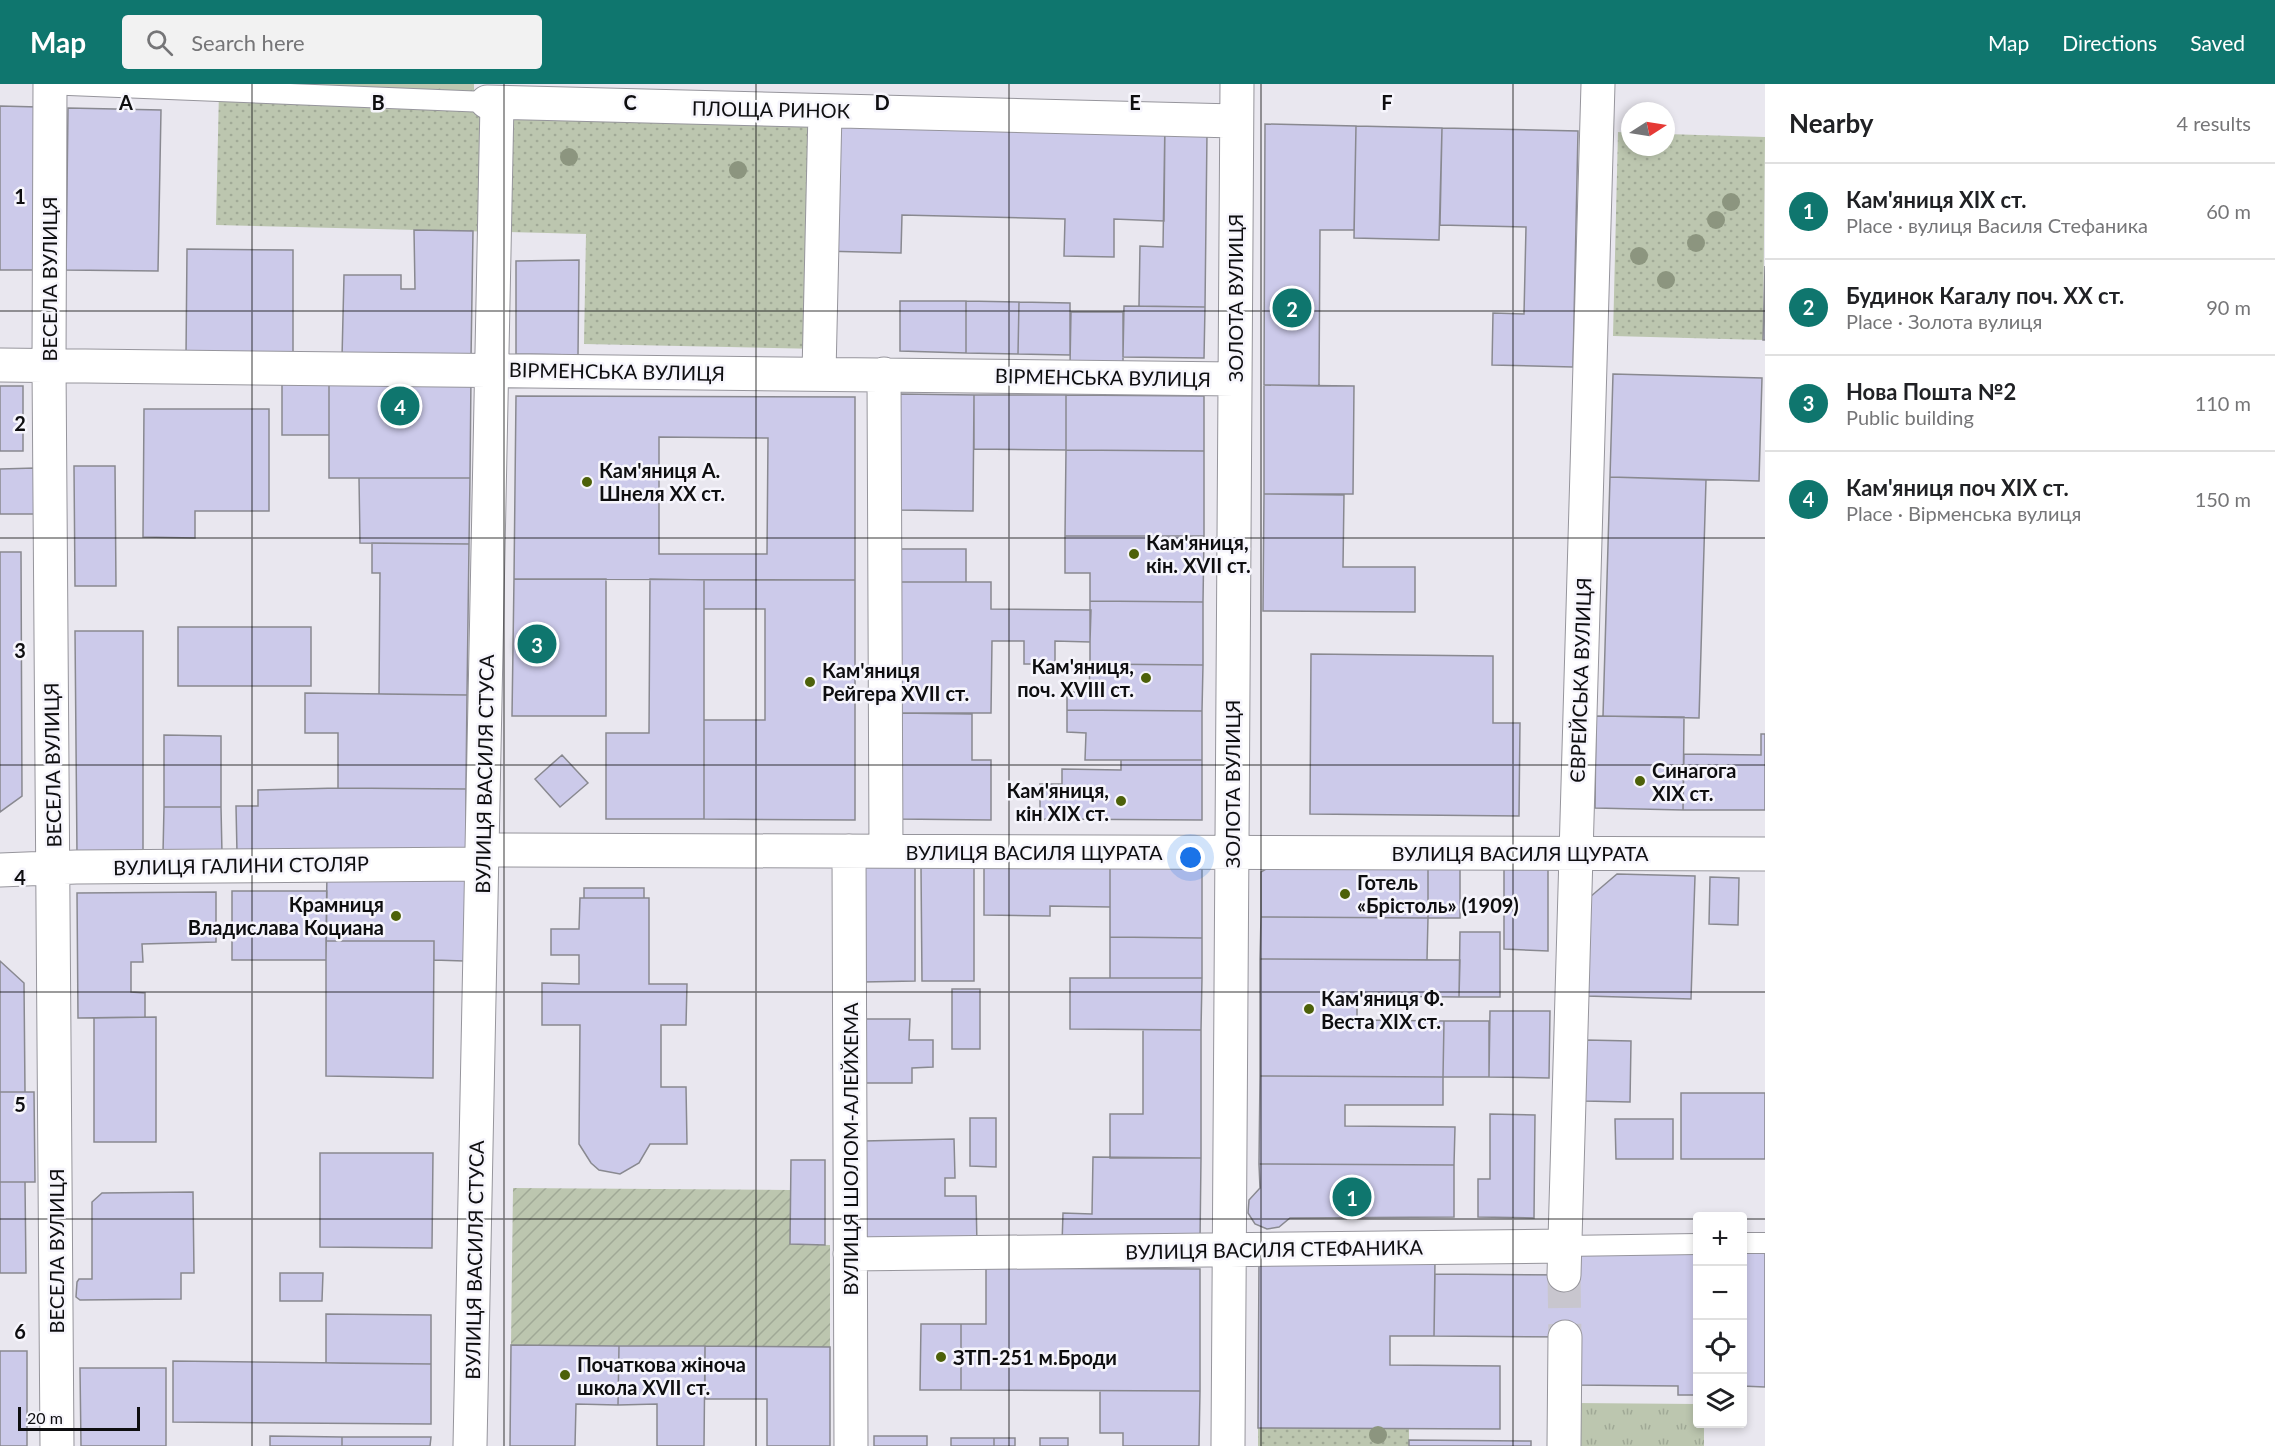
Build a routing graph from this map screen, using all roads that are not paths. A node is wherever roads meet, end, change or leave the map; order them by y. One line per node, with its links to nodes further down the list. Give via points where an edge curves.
1 (44, 84): 2 (lane)
2 (50, 84): 5 (lane); 9 (street, ВЕСЕЛА ВУЛИЦЯ)
3 (1237, 84): 7 (street, ЗОЛОТА ВУЛИЦЯ)
4 (1598, 84): 17 (street, ЄВРЕЙСЬКА ВУЛИЦЯ)
5 (483, 98): 6 (street, ПЛОЩА РИНОК); 10 (street, ВУЛИЦЯ ВАСИЛЯ СТУСА, via 496,232)
6 (825, 111): 7 (street, ПЛОЩА РИНОК); 11 (street)
7 (1235, 121): 13 (street, ЗОЛОТА ВУЛИЦЯ)
8 (0, 365): 9 (street, ВІРМЕНСЬКА ВУЛИЦЯ)
9 (49, 366): 10 (street, ВІРМЕНСЬКА ВУЛИЦЯ); 20 (street, ВЕСЕЛА ВУЛИЦЯ)
10 (493, 369): 11 (street, ВІРМЕНСЬКА ВУЛИЦЯ); 19 (street, ВУЛИЦЯ ВАСИЛЯ СТУСА)
11 (819, 374): 12 (street, ВІРМЕНСЬКА ВУЛИЦЯ)
12 (884, 374): 13 (street, ВІРМЕНСЬКА ВУЛИЦЯ); 15 (street)
13 (1234, 379): 16 (street, ЗОЛОТА ВУЛИЦЯ)
14 (849, 851): 15 (street, ВУЛИЦЯ ВАСИЛЯ ЩУРАТА); 19 (street, ВУЛИЦЯ ВАСИЛЯ ЩУРАТА); 26 (street, ВУЛИЦЯ ШОЛОМ-АЛЕЙХЕМА)
15 (886, 851): 16 (street, ВУЛИЦЯ ВАСИЛЯ ЩУРАТА)
16 (1232, 852): 17 (street, ВУЛИЦЯ ВАСИЛЯ ЩУРАТА); 25 (street, ЗОЛОТА ВУЛИЦЯ)
17 (1575, 853): 18 (street, ВУЛИЦЯ ВАСИЛЯ ЩУРАТА); 27 (street, ЄВРЕЙСЬКА ВУЛИЦЯ)
18 (1765, 854)
19 (482, 857): 20 (street, ВУЛИЦЯ ГАЛИНИ СТОЛЯР); 31 (street, ВУЛИЦЯ ВАСИЛЯ СТУСА)
20 (53, 868): 21 (street, ВУЛИЦЯ ГАЛИНИ СТОЛЯР); 30 (street, ВЕСЕЛА ВУЛИЦЯ)
21 (0, 870)
22 (1747, 1243): 23 (lane)
23 (1765, 1243)
24 (1693, 1245): 27 (lane, ВУЛИЦЯ ВАСИЛЯ СТЕФАНИКА)
25 (1229, 1249): 26 (street, ВУЛИЦЯ ВАСИЛЯ СТЕФАНИКА); 27 (street, ВУЛИЦЯ ВАСИЛЯ СТЕФАНИКА); 33 (street, ЗОЛОТА ВУЛИЦЯ)
26 (850, 1254): 32 (street, ВУЛИЦЯ ШОЛОМ-АЛЕЙХЕМА)
27 (1564, 1261)
28 (1565, 1337): 29 (street)
29 (1564, 1440)
30 (57, 1446)
31 (470, 1446)
32 (851, 1446)
33 (1228, 1446)

